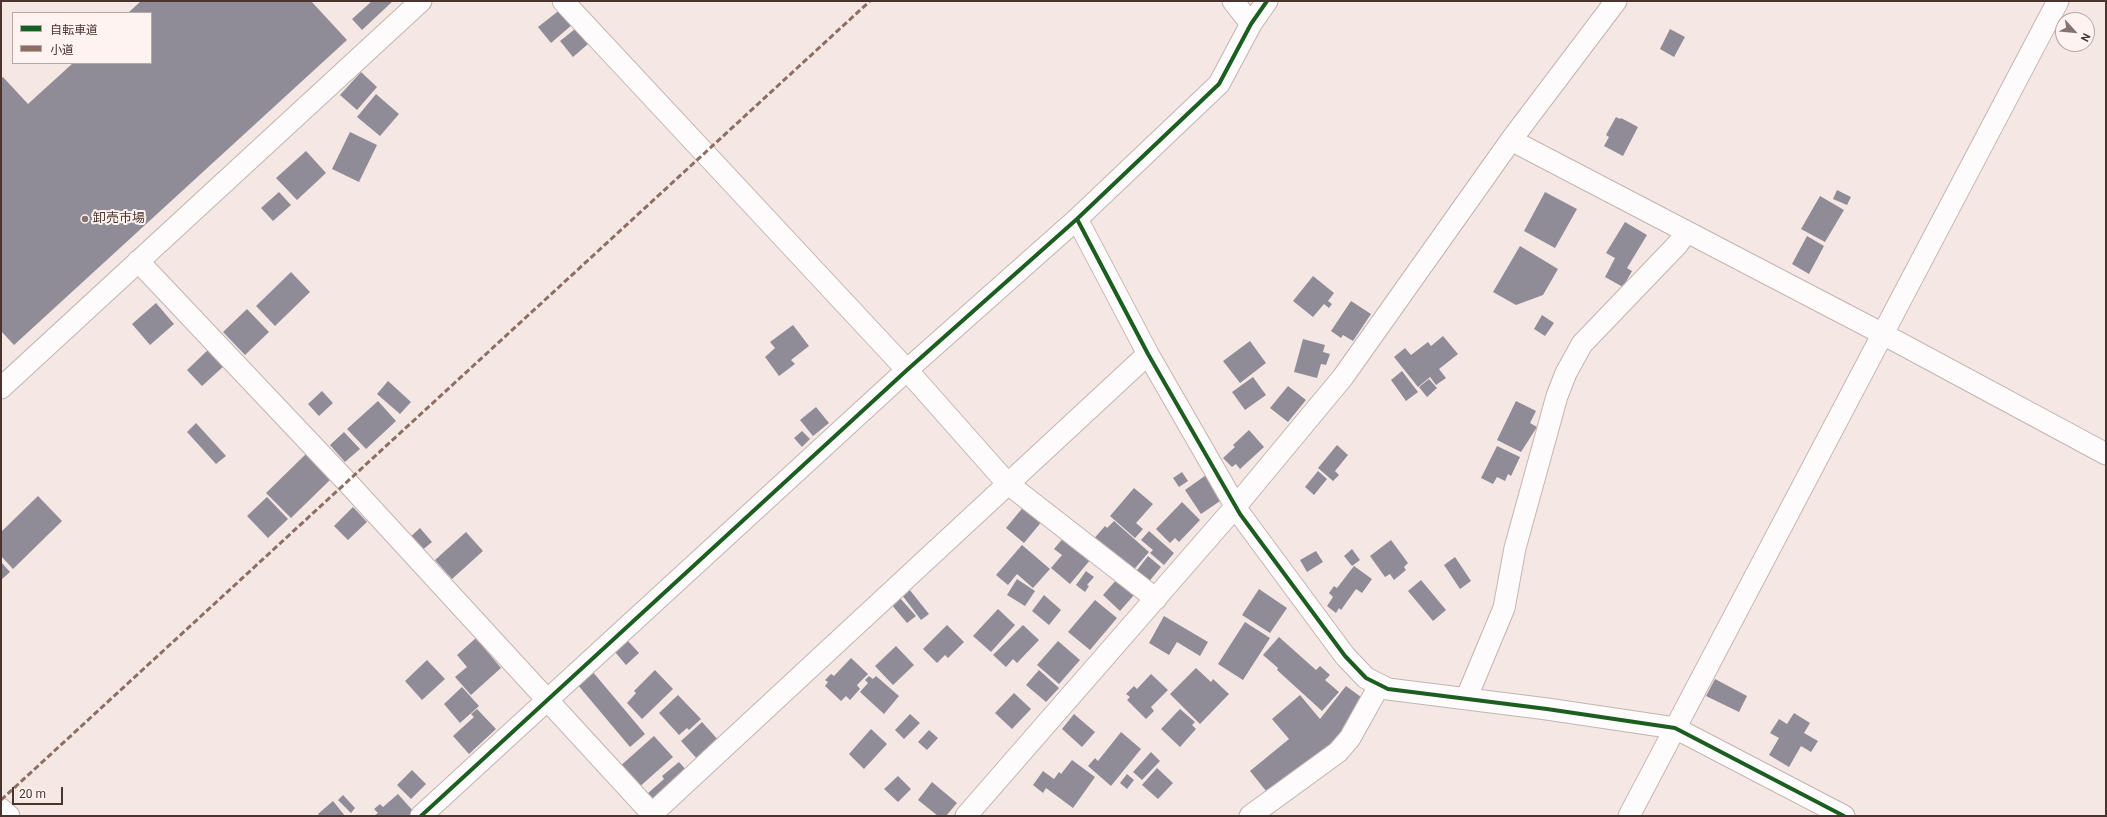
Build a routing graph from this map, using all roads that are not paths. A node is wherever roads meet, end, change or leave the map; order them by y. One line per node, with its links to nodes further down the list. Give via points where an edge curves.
1 (420, 1): 11 (street)
2 (563, 1): 14 (street)
3 (1233, 1): 7 (street)
4 (1267, 1): 7 (street)
5 (1616, 1): 8 (street)
6 (2058, 1): 12 (street)
7 (1251, 24): 9 (street, via 1219,84)
8 (1511, 140): 10 (street); 18 (street, via 1343,377)
9 (1077, 219): 13 (street); 14 (street)
10 (1686, 233): 12 (street); 21 (street, via 1586,340 1566,373 1557,396 1515,548 1504,608)
11 (138, 261): 15 (street); 22 (street, via 347,482)
12 (1881, 333): 16 (street); 23 (street)
13 (1148, 354): 17 (street); 18 (street)
14 (907, 370): 17 (street); 22 (street)
15 (1, 388)
16 (2106, 454)
17 (1007, 483): 19 (street); 25 (street)
18 (1236, 506): 19 (street); 20 (street, via 1345,656 1366,678)
19 (1156, 598): 28 (street)
20 (1379, 686): 21 (street); 29 (street, via 1350,738 1338,752)
21 (1466, 699): 23 (street)
22 (547, 701): 25 (street); 27 (street)
23 (1675, 728): 30 (street); 31 (street)
24 (1, 809): 26 (street)
25 (653, 815)
26 (9, 816)
27 (421, 816)
28 (966, 816)
29 (1250, 816)
30 (1629, 816)
31 (1844, 816)

